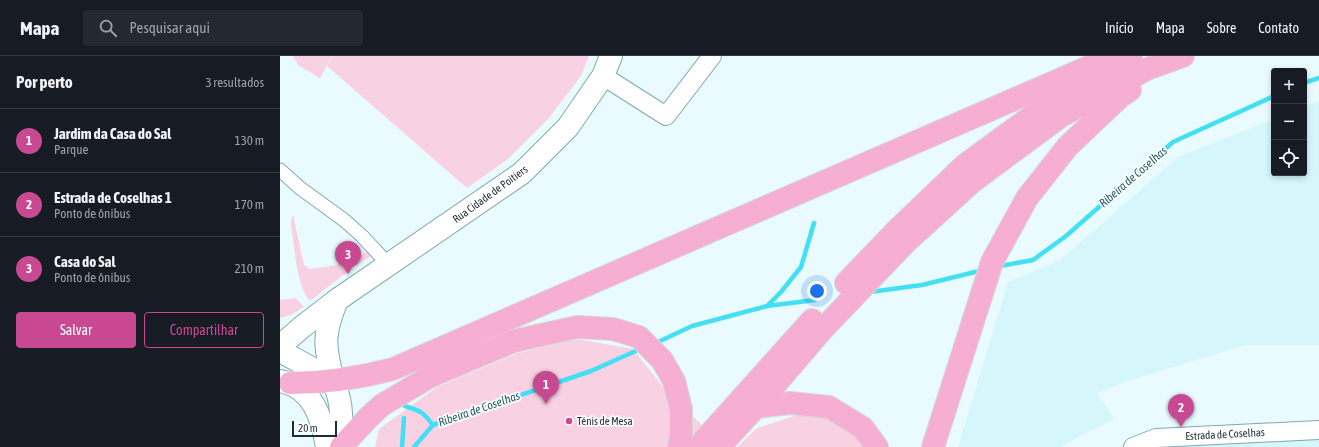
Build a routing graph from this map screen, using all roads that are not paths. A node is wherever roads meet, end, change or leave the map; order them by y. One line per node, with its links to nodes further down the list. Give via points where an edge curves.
1 (611, 56): 7 (street, Rua Cidade de Poitiers)
2 (712, 56): 7 (street, via 666,116)
3 (1114, 56): 15 (highway, via 393,369 367,376)
4 (1131, 56): 19 (highway, via 1051,102 966,165 886,241 813,318)
5 (1183, 56): 17 (highway, via 1147,70 1061,116 972,182 902,247 822,330)
6 (1187, 56): 29 (highway, via 1121,96 1068,146 1027,198 992,262)
7 (602, 76): 9 (street, Rua Cidade de Poitiers, via 568,127 522,173)
8 (280, 170): 9 (street, via 344,220)
9 (388, 264): 10 (street, Rua Cidade de Poitiers)
10 (337, 300): 11 (street, Rua Cidade de Poitiers); 15 (street, via 329,318 325,337)
11 (302, 326): 12 (street); 13 (street, Rua Cidade de Poitiers)
12 (280, 328)
13 (280, 346)
14 (280, 352): 15 (street)
15 (333, 380): 16 (highway, via 313,383); 22 (street, via 342,414 339,435)
16 (285, 382): 21 (street, via 308,397 318,410)
17 (756, 407): 19 (highway); 28 (highway, via 790,403 829,407 863,428)
18 (368, 418): 23 (highway); 24 (highway); 25 (highway, via 382,405 431,376 514,342 577,326 613,328 639,338 662,360 674,381 681,409)
19 (733, 420): 26 (highway); 27 (highway)
20 (1319, 430): 30 (street, Estrada de Coselhas, via 1156,438)
21 (327, 447)
22 (334, 447)
23 (341, 447)
24 (362, 447)
25 (679, 447)
26 (698, 447)
27 (719, 447)
28 (877, 447)
29 (933, 447)
30 (1134, 447)

